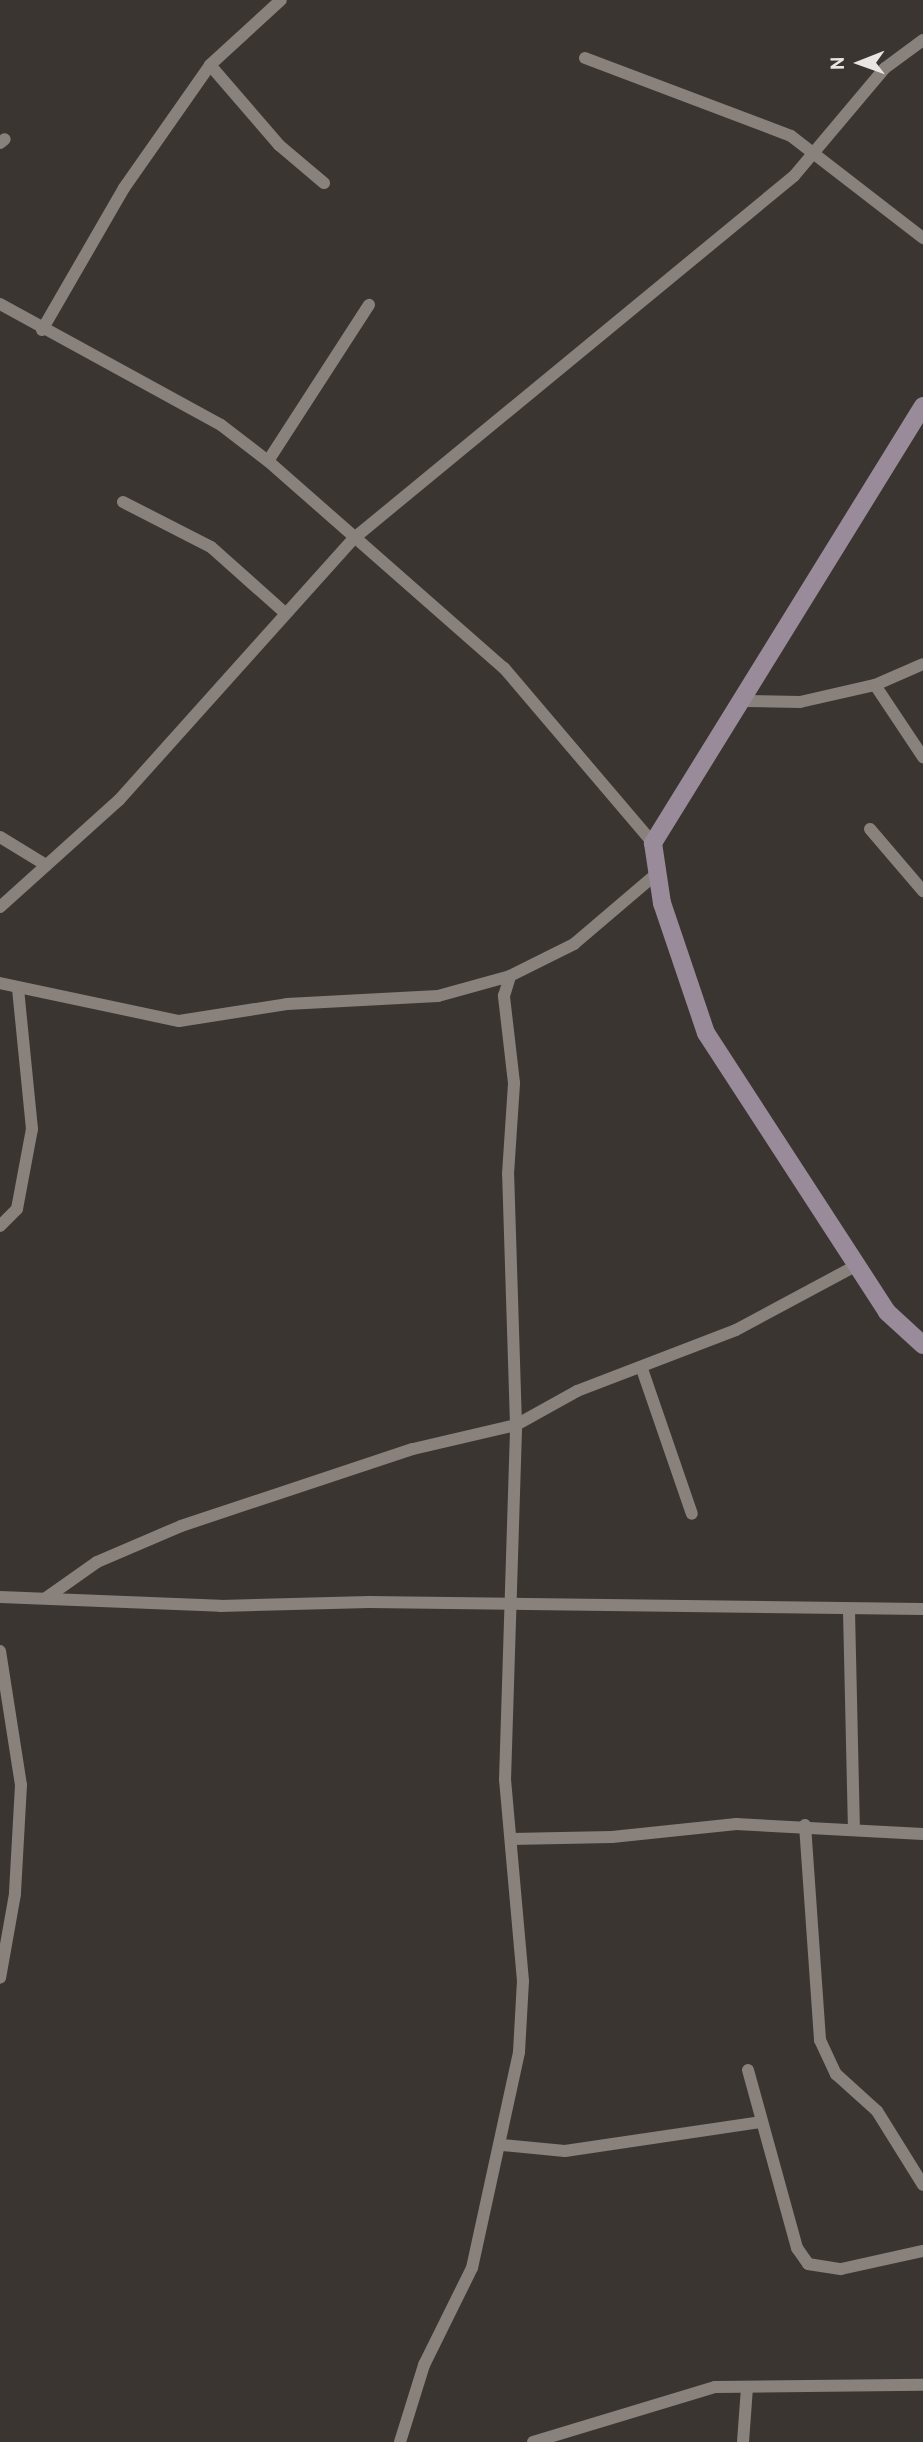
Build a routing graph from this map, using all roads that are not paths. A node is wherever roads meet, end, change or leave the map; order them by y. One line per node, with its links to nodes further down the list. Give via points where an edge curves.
1 (281, 0): 4 (street)
2 (923, 40): 5 (street, via 885,68)
3 (585, 58): 5 (street, via 660,90 740,112)
4 (210, 65): 6 (street, via 279,145); 10 (street, via 124,188)
5 (816, 151): 7 (street); 14 (street, via 794,176)
6 (324, 183)
7 (923, 239)
8 (0, 304): 10 (street)
9 (369, 305): 12 (street)
10 (42, 330): 12 (street, via 221,425)
11 (923, 406): 18 (street)
12 (268, 461): 14 (street)
13 (123, 502): 15 (street, via 224,556)
14 (353, 539): 15 (street); 22 (street, via 505,668)
15 (285, 613): 23 (street, via 119,800)
16 (923, 664): 17 (street)
17 (875, 684): 18 (street, via 771,706); 19 (street)
18 (744, 701): 22 (street)
19 (923, 757)
20 (870, 829): 25 (street)
21 (0, 837): 23 (street)
22 (653, 843): 24 (street)
23 (46, 865): 26 (street)
24 (654, 875): 27 (street, via 595,932); 31 (street, via 706,1033)
25 (923, 891)
26 (0, 907)
27 (510, 976): 29 (street, via 438,996 288,1004 179,1021); 34 (street, via 504,996 514,1083 508,1174)
28 (0, 982): 29 (street)
29 (18, 988): 30 (street, via 32,1129 17,1209)
30 (0, 1226)
31 (857, 1265): 32 (street, via 887,1312); 33 (street, via 736,1330)
32 (923, 1345)
33 (642, 1369): 34 (street, via 578,1391); 35 (street)
34 (516, 1425): 37 (street, via 413,1449 203,1518 97,1562); 38 (street)
35 (692, 1514)
36 (0, 1597): 37 (street)
37 (46, 1598): 38 (street, via 220,1606)
38 (510, 1604): 40 (street); 45 (street, via 505,1780)
39 (923, 1609): 40 (street)
40 (849, 1611): 43 (street)
41 (0, 1651): 46 (street, via 21,1785 15,1894)
42 (805, 1825): 43 (street); 45 (street); 50 (street, via 820,2040 836,2074 877,2111)
43 (853, 1829): 44 (street)
44 (923, 1834)
45 (511, 1839): 49 (street, via 522,2023)
46 (0, 1978)
47 (748, 2070): 48 (street)
48 (762, 2122): 49 (street, via 565,2151); 51 (street, via 797,2248 808,2264 841,2269)
49 (502, 2146): 54 (street, via 472,2268 424,2365)
50 (923, 2185)
51 (923, 2251)
52 (923, 2385): 53 (street)
53 (747, 2386): 55 (street, via 694,2391); 56 (street)
54 (400, 2442)
55 (533, 2442)
56 (743, 2442)

